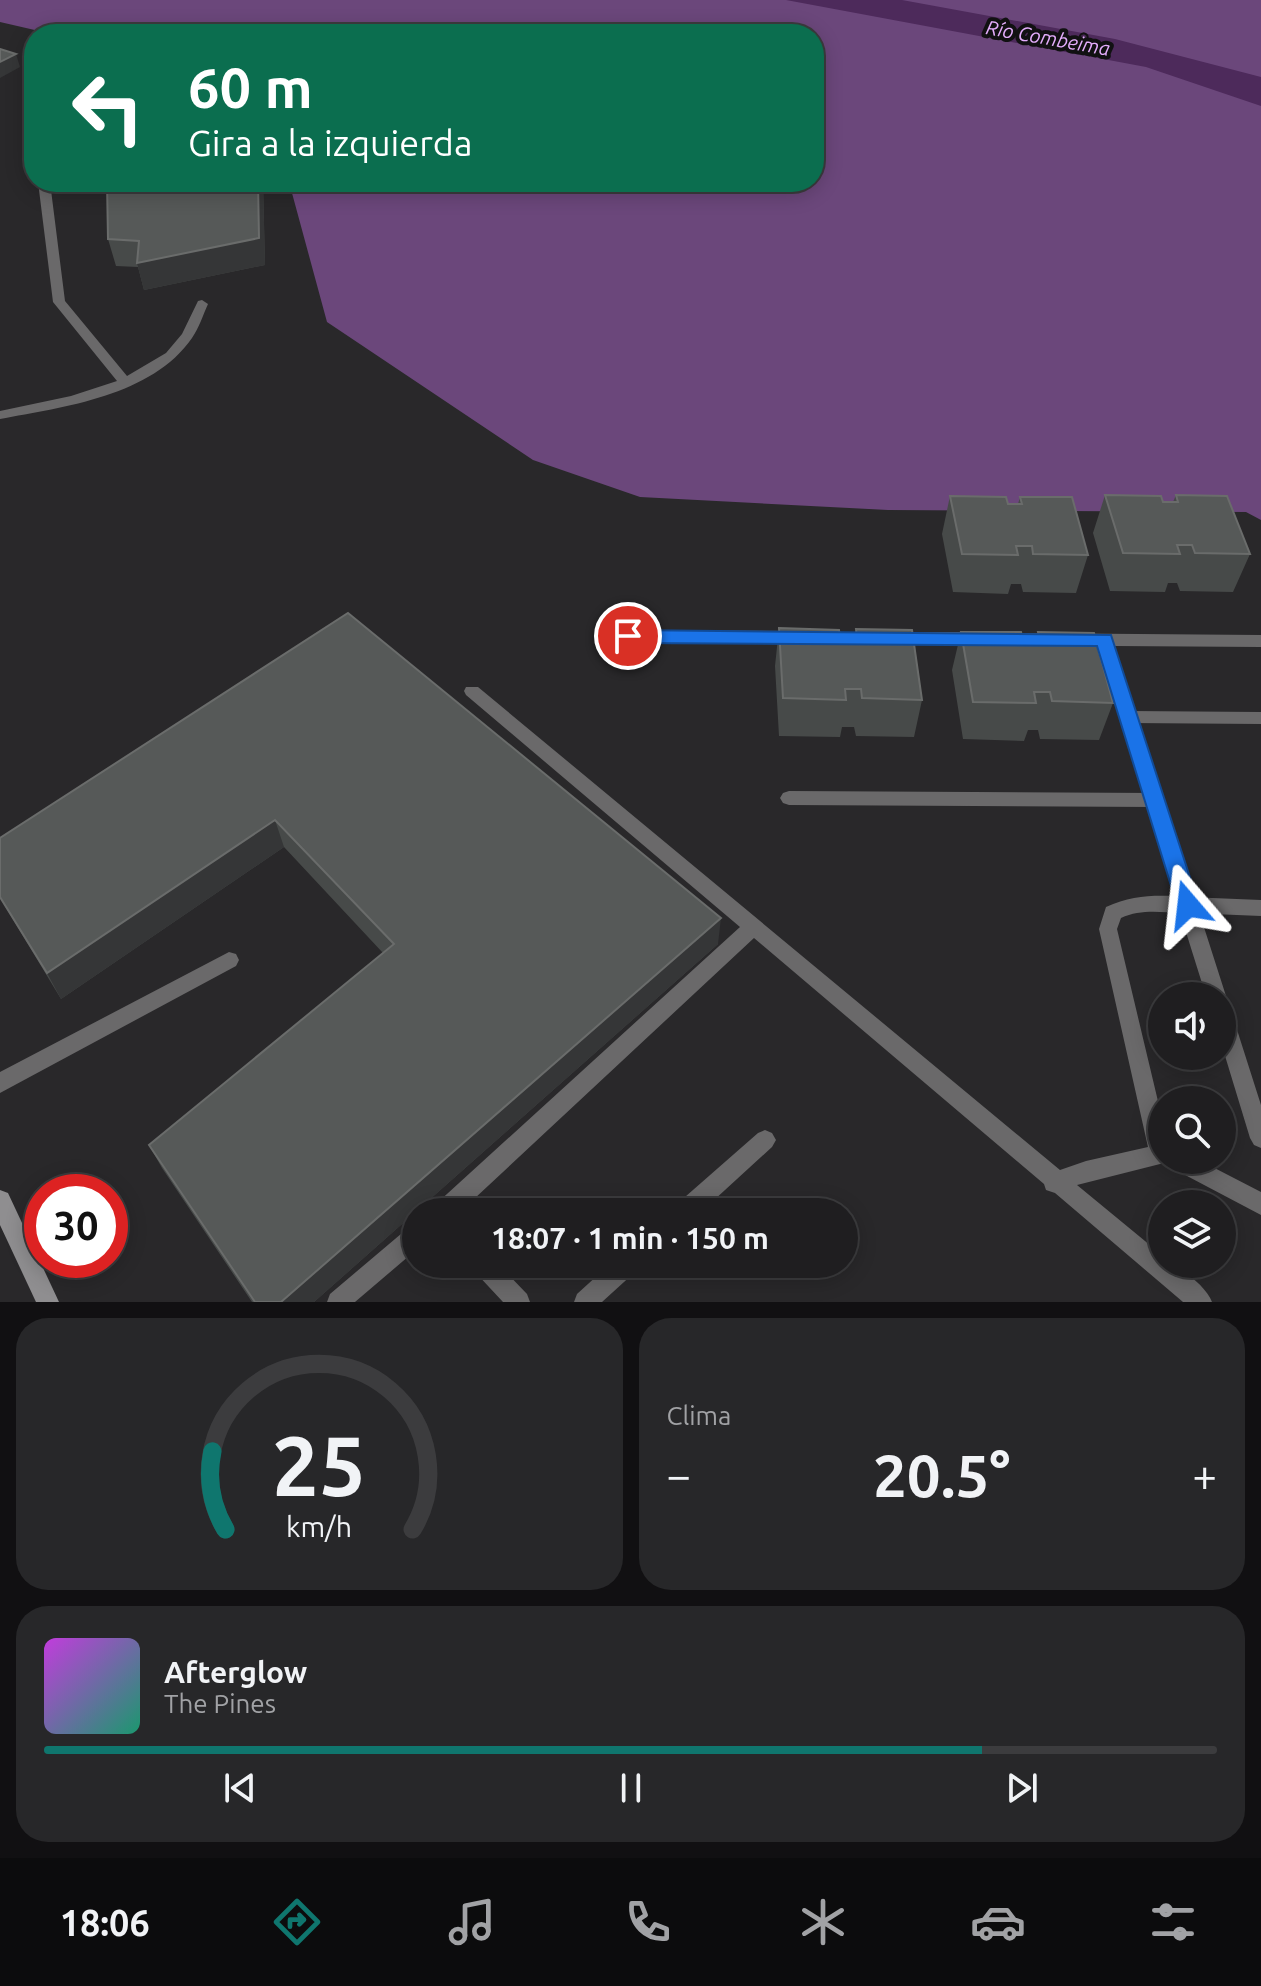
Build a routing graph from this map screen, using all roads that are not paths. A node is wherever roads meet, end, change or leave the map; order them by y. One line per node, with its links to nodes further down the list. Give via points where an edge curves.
1 (45, 192): 3 (street, via 59,302)
2 (202, 304): 3 (street, via 175,350)
3 (125, 382): 4 (street)
4 (0, 415)
5 (628, 636): 6 (street)
6 (819, 637)
7 (882, 638): 8 (street)
8 (1104, 639): 9 (street); 11 (street)
9 (1261, 641)
10 (472, 691): 17 (street)
11 (1129, 717): 12 (street); 14 (street)
12 (1261, 718)
13 (789, 798): 14 (street)
14 (1155, 800): 15 (street)
15 (1188, 905): 16 (street); 19 (street); 22 (street, via 1127,906 1113,913 1108,929)
16 (1261, 908)
17 (753, 927): 27 (street); 28 (street)
18 (229, 960): 21 (street)
19 (1212, 982)
20 (1236, 1059): 23 (street)
21 (0, 1083)
22 (1149, 1086)
23 (1261, 1138)
24 (765, 1140): 29 (street)
25 (1148, 1160): 27 (street)
26 (1202, 1174): 31 (street)
27 (1054, 1183): 39 (street)
28 (459, 1198)
29 (701, 1198)
30 (0, 1201): 35 (main road)
31 (1261, 1204)
32 (402, 1248): 36 (street)
33 (496, 1278): 37 (street)
34 (612, 1278): 38 (street)
35 (48, 1302)
36 (338, 1302)
37 (519, 1302)
38 (585, 1302)
39 (1201, 1302)

